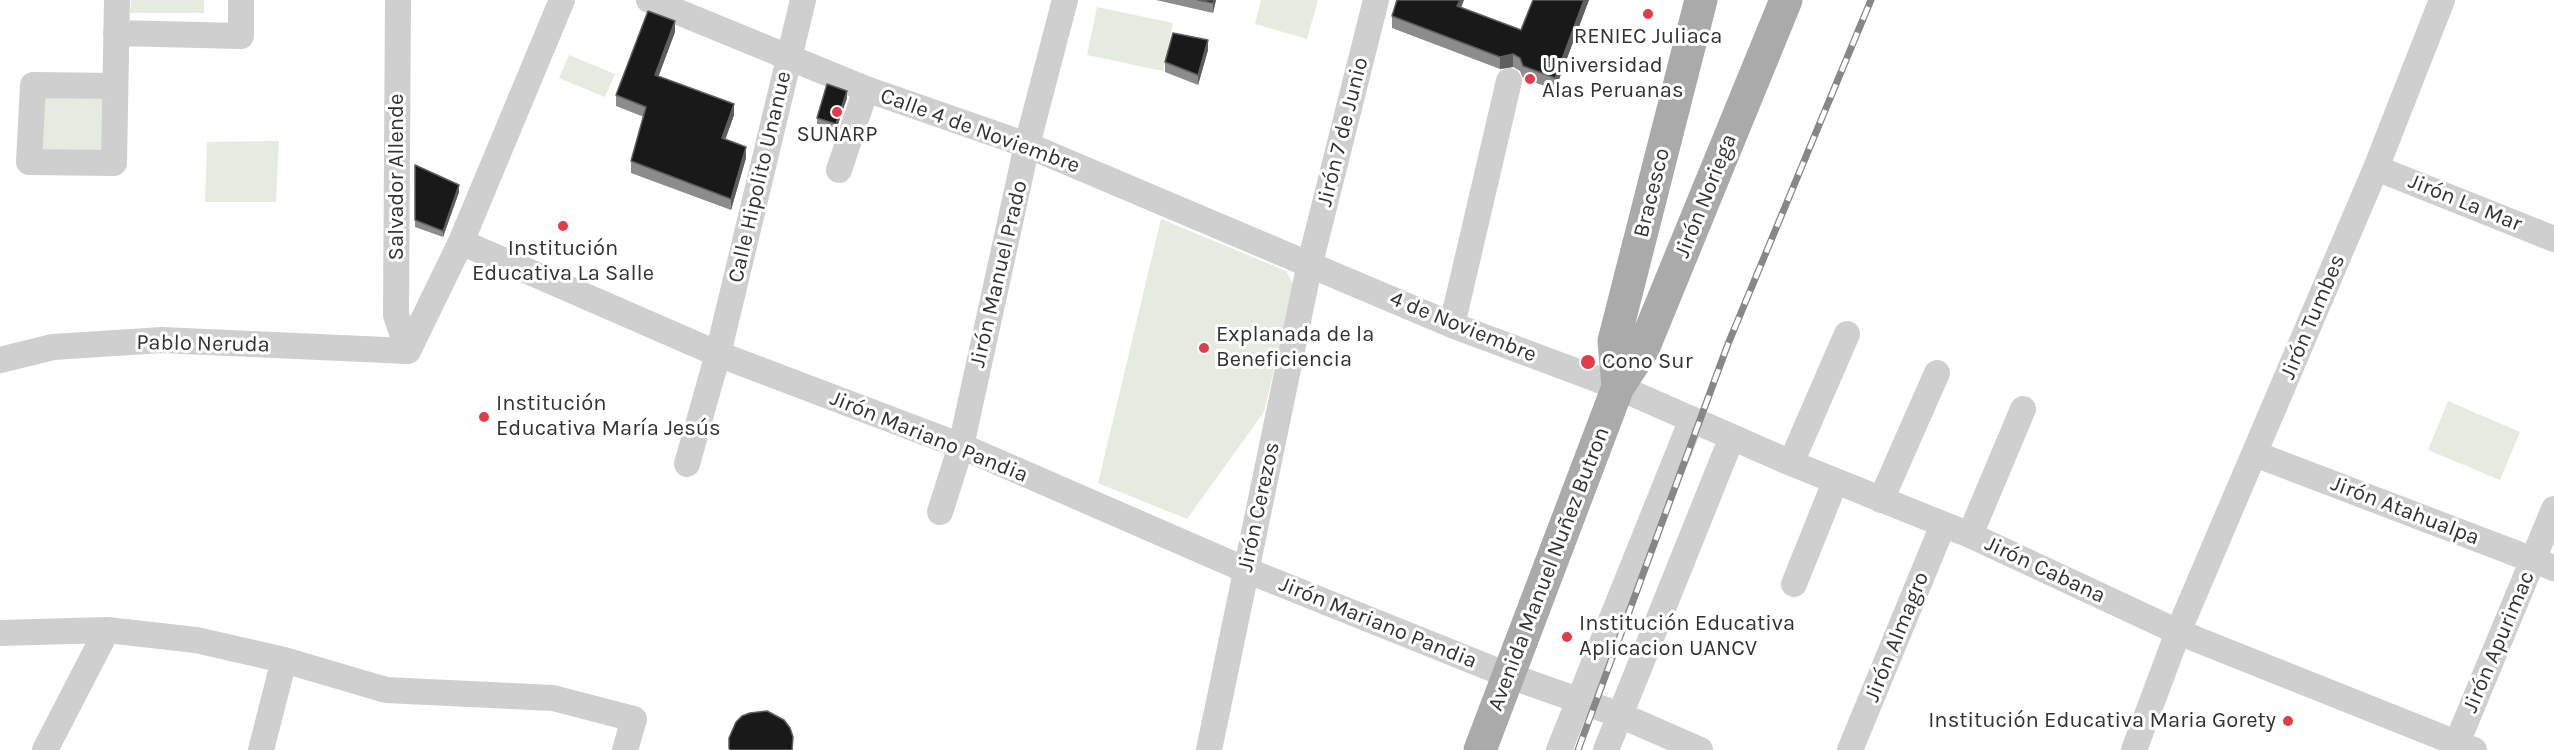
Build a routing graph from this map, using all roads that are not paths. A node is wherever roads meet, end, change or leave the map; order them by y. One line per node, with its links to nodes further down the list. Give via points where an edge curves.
1 (117, 0): 12 (street)
2 (241, 0): 12 (street, via 241,36)
3 (398, 0): 25 (street, Salvador Allende, via 396,315)
4 (562, 0): 21 (street)
5 (649, 0): 13 (street, Calle 4 de Noviembre)
6 (802, 0): 13 (street, Calle Hipolito Unanue)
7 (1065, 0): 17 (street, Jirón Manuel Prado)
8 (1376, 0): 22 (street, Jirón 7 de Junio)
9 (1701, 0): 29 (main road, Bracesco, via 1614,341)
10 (1786, 0): 29 (main road, Jirón Noriega, via 1643,349)
11 (2442, 0): 18 (street, Jirón Tumbes)
12 (116, 33): 15 (street)
13 (789, 56): 16 (street, Calle 4 de Noviembre); 26 (street, Calle Hipolito Unanue)
14 (1509, 81): 23 (street)
15 (115, 86)
16 (866, 89): 17 (street, Calle 4 de Noviembre); 19 (street)
17 (1028, 146): 22 (street, Calle 4 de Noviembre); 33 (street, Jirón Manuel Prado)
18 (2376, 168): 20 (street, Jirón La Mar); 34 (street, Jirón Tumbes)
19 (838, 170)
20 (2554, 239)
21 (461, 243): 25 (street); 26 (street, Jirón Mariano Pandia)
22 (1310, 263): 23 (street, 4 de Noviembre); 44 (street, Jirón Cerezos)
23 (1452, 325): 29 (street, 4 de Noviembre)
24 (1847, 334): 35 (street)
25 (408, 351): 27 (street, Pablo Neruda, via 162,340 53,347)
26 (718, 354): 33 (street, Jirón Mariano Pandia); 36 (street, Calle Hipolito Unanue)
27 (0, 360)
28 (1936, 373): 38 (street)
29 (1618, 387): 31 (street, Jirón Cabana); 50 (main road, Avenida Manuel Nuñez Butron)
30 (2024, 409): 42 (street)
31 (1692, 419): 32 (street, Jirón Cabana); 51 (street)
32 (1732, 437): 35 (street, Jirón Cabana); 52 (street)
33 (961, 447): 40 (street, Jirón Manuel Prado); 44 (street, Jirón Mariano Pandia)
34 (2255, 454): 43 (street, Jirón Atahualpa); 47 (street, Jirón Tumbes)
35 (1791, 463): 37 (street, Jirón Cabana)
36 (687, 464)
37 (1835, 482): 38 (street, Jirón Cabana); 45 (street)
38 (1881, 500): 41 (street, Jirón Cabana)
39 (2554, 509): 43 (street, Jirón Apurimac)
40 (940, 512)
41 (1943, 525): 42 (street, Jirón Cabana); 62 (street, Jirón Almagro)
42 (1970, 535): 47 (street, Jirón Cabana)
43 (2544, 564): 53 (street, Jirón Apurimac)
44 (1246, 570): 50 (street, Jirón Mariano Pandia); 57 (street, Jirón Cerezos)
45 (1794, 584)
46 (107, 630): 48 (street); 49 (street, via 196,640); 54 (street)
47 (2178, 632): 53 (street, Jirón Cabana); 63 (street, Jirón Tumbes)
48 (0, 633)
49 (284, 660): 55 (street); 56 (street, via 386,690 553,698 634,719)
50 (1510, 676): 51 (street, Jirón Mariano Pandia); 58 (main road, Avenida Manuel Nuñez Butron)
51 (1579, 701): 52 (street, Jirón Mariano Pandia); 59 (street)
52 (1620, 715): 60 (street); 61 (street, Jirón Mariano Pandia)
53 (2461, 748)
54 (45, 750)
55 (261, 750)
56 (625, 750)
57 (1209, 750)
58 (1480, 750)
59 (1558, 750)
60 (1606, 750)
61 (1700, 750)
62 (1850, 750)
63 (2134, 750)

